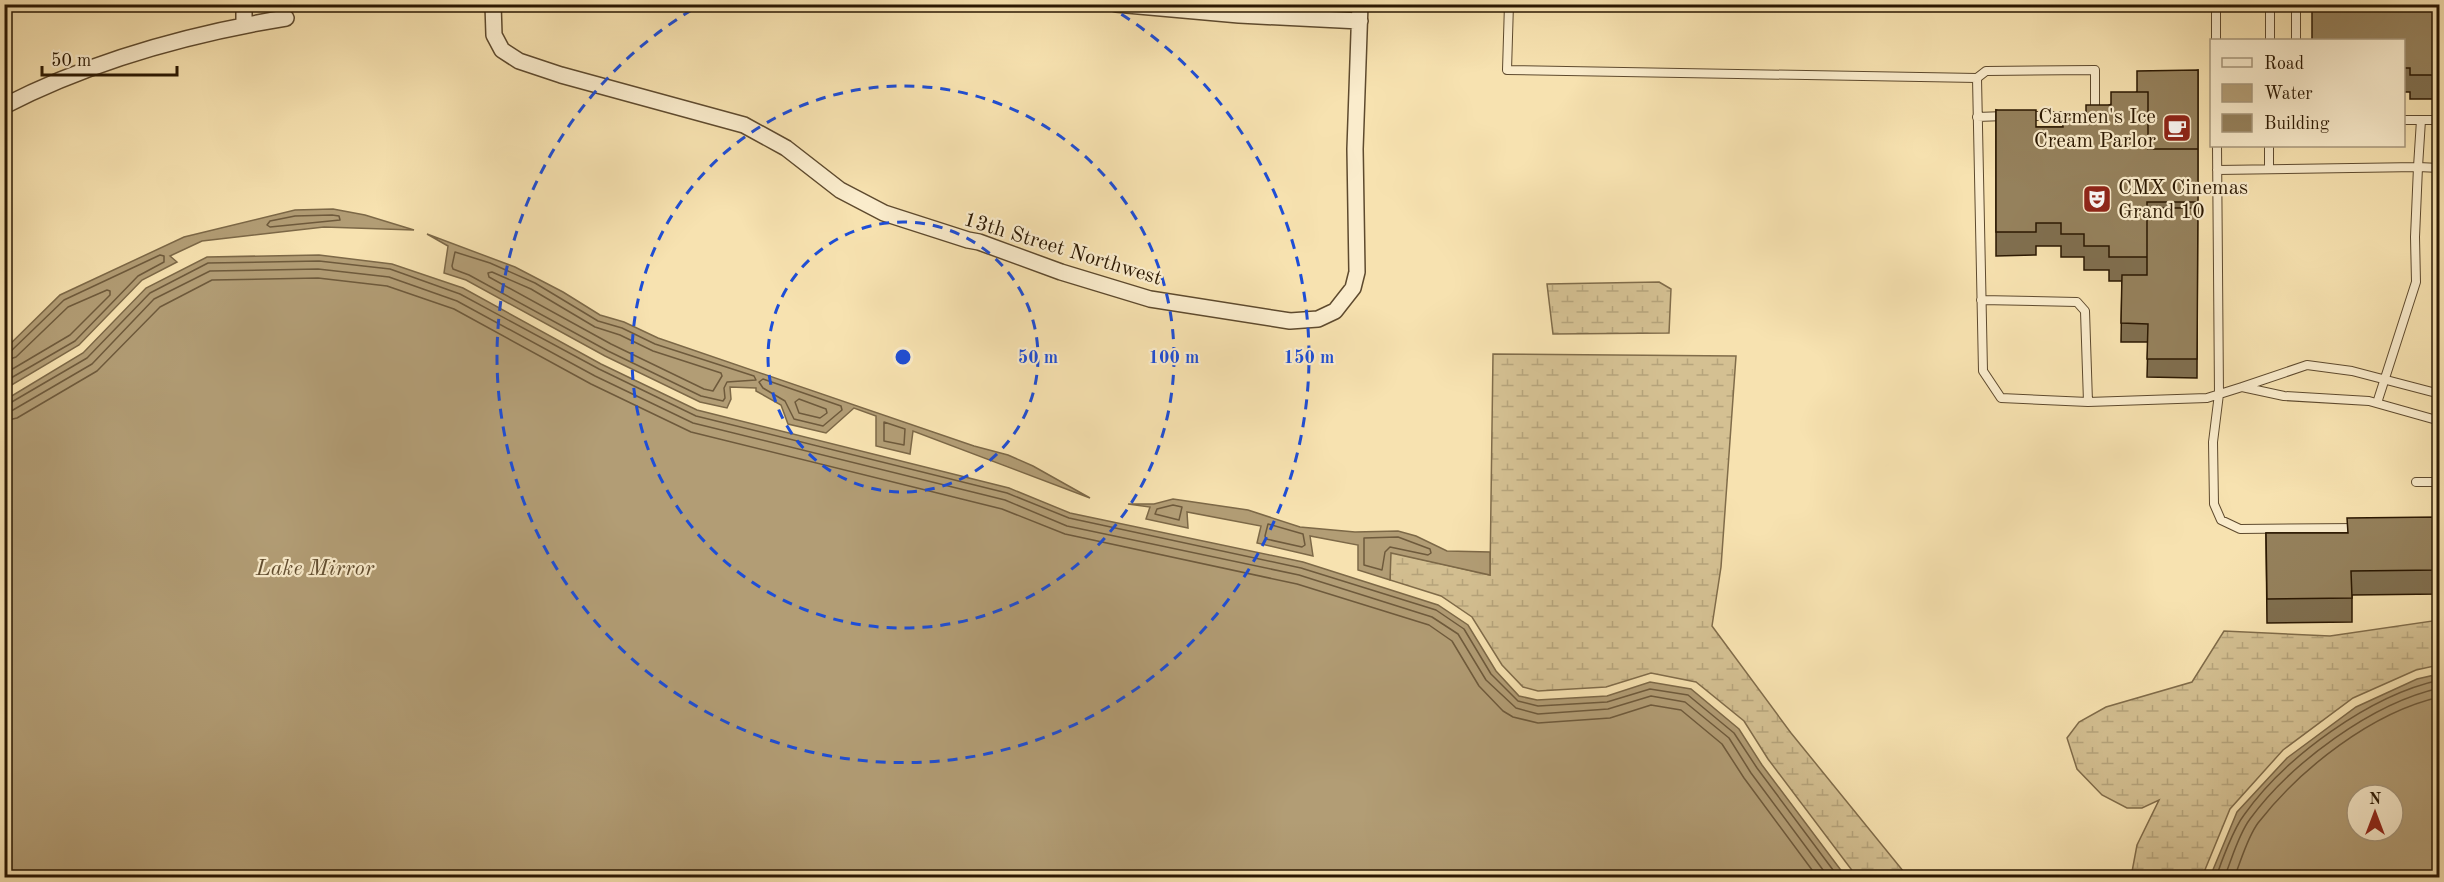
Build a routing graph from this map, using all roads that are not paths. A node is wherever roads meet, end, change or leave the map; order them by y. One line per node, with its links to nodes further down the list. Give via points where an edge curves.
1 (244, 4): 11 (street)
2 (492, 4): 10 (street, 13th Street Northwest, via 494,35 502,50 533,66 744,125 786,148 840,190 884,213 1150,299 1304,321 1335,311 1353,288 1357,272 1355,149)
3 (1116, 4): 10 (street)
4 (1360, 4): 10 (street, 13th Street Northwest)
5 (1509, 4): 15 (lane, via 1507,70)
6 (2216, 4): 12 (lane)
7 (2270, 4): 13 (lane)
8 (2296, 4): 14 (lane)
9 (286, 18): 11 (street)
10 (1360, 21)
11 (244, 25): 16 (street, via 127,54)
12 (2216, 39)
13 (2270, 39)
14 (2296, 39)
15 (1977, 78): 18 (lane, via 1986,71 2095,70 2094,116); 19 (lane)
16 (4, 106)
17 (2013, 116): 19 (lane)
18 (2024, 116)
19 (1977, 117): 29 (lane)
20 (2405, 120): 21 (lane)
21 (2421, 120): 22 (lane); 25 (lane)
22 (2439, 120)
23 (2217, 147): 28 (lane)
24 (2269, 147): 27 (lane)
25 (2418, 167): 26 (lane); 27 (lane); 30 (lane, via 2416,282)
26 (2439, 168)
27 (2269, 169): 28 (lane)
28 (2217, 170): 32 (lane)
29 (1981, 300): 34 (lane, via 1983,371 2001,398); 34 (lane, via 2077,302 2085,311)
30 (2385, 380): 31 (lane, via 2307,365); 33 (lane); 35 (lane)
31 (2242, 387): 32 (lane); 35 (lane, via 2284,396)
32 (2219, 394): 34 (lane, via 2206,398); 39 (lane, via 2213,442 2214,504 2221,520 2240,529)
33 (2439, 394)
34 (2088, 402)
35 (2377, 403): 36 (lane)
36 (2439, 421)
37 (2416, 482): 38 (lane)
38 (2439, 482)
39 (2369, 528)

